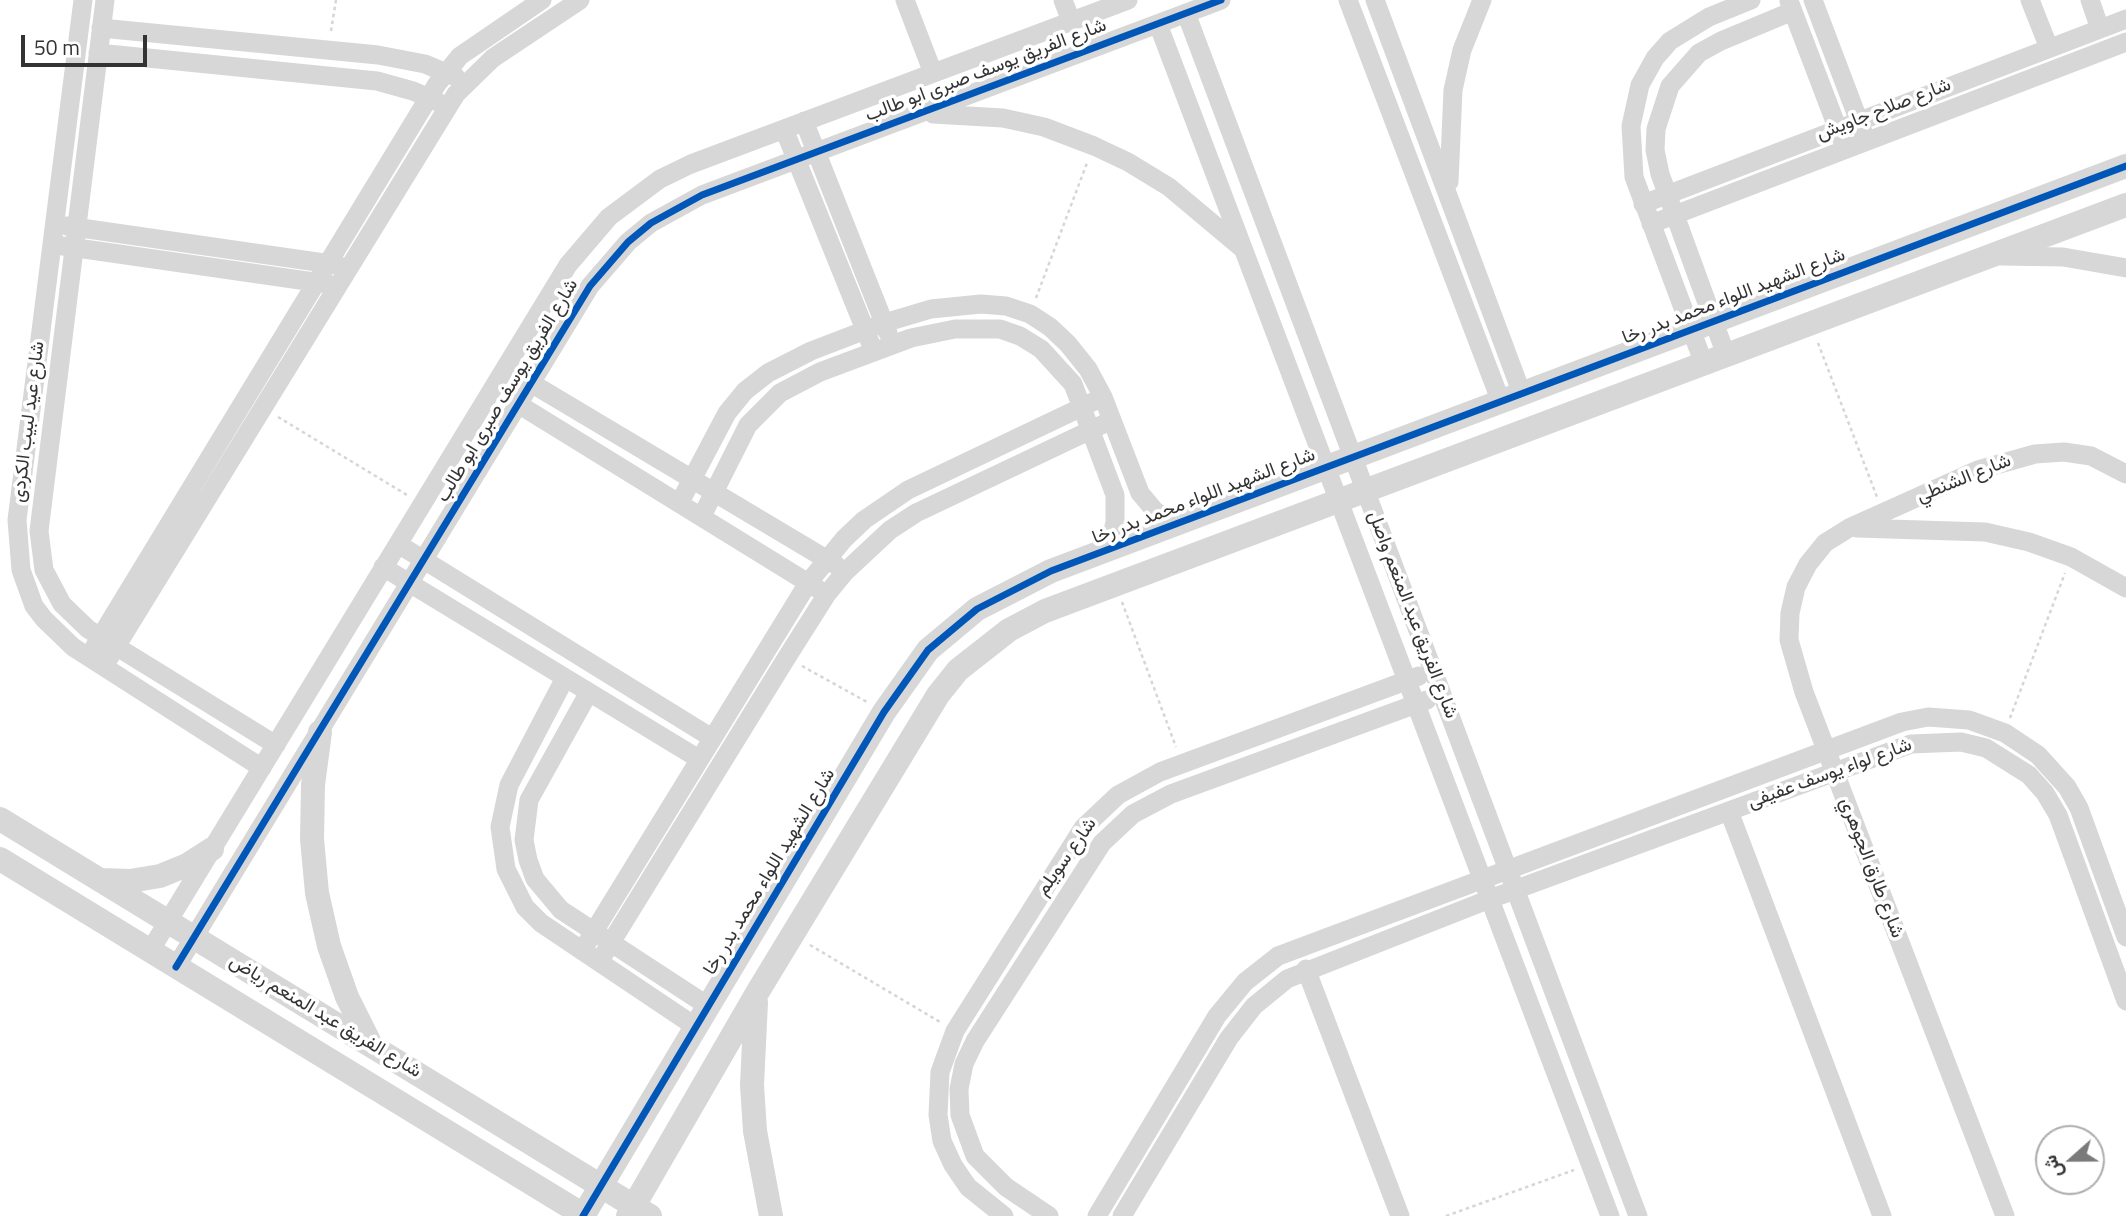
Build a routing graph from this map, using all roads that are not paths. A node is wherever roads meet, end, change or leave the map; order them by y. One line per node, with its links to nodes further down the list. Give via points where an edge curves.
1 (83, 0): 48 (street, شارع عيد لبيب الكردى)
2 (105, 0): 22 (street, شارع عيد لبيب الكردى)
3 (542, 0): 27 (street, via 477,43)
4 (580, 0): 29 (street, via 493,58)
5 (905, 0): 28 (street)
6 (1063, 0): 20 (street)
7 (1128, 0): 17 (street, شارع الفريق يوسف صبرى ابو طالب)
8 (1222, 0): 18 (street, شارع الفريق يوسف صبرى ابو طالب)
9 (1348, 0): 66 (street)
10 (1375, 0): 43 (street)
11 (1482, 0): 43 (street, via 1462,50 1453,90)
12 (1751, 0): 44 (street, via 1688,28 1670,41 1646,72 1631,125 1634,177)
13 (1813, 0): 33 (street)
14 (2030, 0): 25 (street)
15 (2090, 0): 23 (street)
16 (1791, 5): 35 (street); 42 (street, via 1699,53 1670,86 1661,107 1655,150)
17 (1093, 6): 20 (street, شارع الفريق يوسف صبرى ابو طالب)
18 (1186, 13): 21 (street, شارع الفريق يوسف صبرى ابو طالب); 73 (street, شارع الفريق عبد المنعم واصل)
19 (2126, 19): 23 (street, شارع صلاح جاويش)
20 (1071, 21): 28 (street, شارع الفريق يوسف صبرى ابو طالب)
21 (1158, 24): 32 (street, شارع الفريق يوسف صبرى ابو طالب); 50 (street, شارع الفريق عبد المنعم واصل)
22 (101, 28): 26 (street, شارع عيد لبيب الكردى); 27 (street, via 402,59)
23 (2100, 29): 25 (street, شارع صلاح جاويش)
24 (2126, 42): 37 (street, شارع صلاح جاويش)
25 (2049, 48): 33 (street, شارع صلاح جاويش)
26 (98, 53): 30 (street, via 377,81); 49 (street, شارع عيد لبيب الكردى)
27 (446, 72): 29 (street); 30 (street)
28 (933, 73): 34 (street, شارع الفريق يوسف صبرى ابو طالب)
29 (466, 83): 31 (street)
30 (429, 97): 31 (street); 52 (street)
31 (447, 107): 53 (street)
32 (918, 114): 39 (street, شارع الفريق يوسف صبرى ابو طالب); 50 (street, via 1003,118 1094,146 1169,187)
33 (1859, 120): 35 (street, شارع صلاح جاويش); 37 (street)
34 (804, 121): 36 (street, شارع الفريق يوسف صبرى ابو طالب); 39 (street)
35 (1838, 128): 38 (street); 42 (street, شارع صلاح جاويش)
36 (784, 129): 40 (street); 85 (street, شارع الفريق يوسف صبرى ابو طالب, via 660,179 617,210 587,240)
37 (1866, 140): 38 (street, شارع صلاح جاويش)
38 (1845, 148): 46 (street, شارع صلاح جاويش)
39 (816, 152): 40 (street, شارع الفريق يوسف صبرى ابو طالب); 57 (street)
40 (796, 159): 59 (street); 64 (street, شارع الفريق يوسف صبرى ابو طالب, via 676,207 628,242 590,286)
41 (2126, 166): 58 (street, شارع الشهيد اللواء محمد بدر رخا)
42 (1667, 194): 44 (street, شارع صلاح جاويش); 46 (street)
43 (1448, 197): 66 (street)
44 (1643, 204): 47 (street)
45 (2126, 205): 51 (street)
46 (1675, 215): 47 (street, شارع صلاح جاويش); 58 (street)
47 (1651, 224): 58 (street)
48 (53, 234): 49 (street); 96 (street, شارع عيد لبيب الكردى, via 17,545 34,606 59,635)
49 (75, 238): 52 (street); 55 (street); 95 (street, شارع عيد لبيب الكردى, via 40,550 62,604)
50 (1245, 251): 74 (street, شارع الفريق عبد المنعم واصل)
51 (1993, 256): 54 (street, via 2063,257); 61 (street)
52 (329, 264): 53 (street); 55 (street)
53 (350, 267): 56 (street)
54 (2126, 268)
55 (317, 283): 56 (street); 95 (street)
56 (338, 286): 95 (street)
57 (884, 323): 59 (street); 60 (street); 65 (street, via 956,304 1006,306 1030,314 1068,344)
58 (1703, 326): 61 (street); 66 (street, شارع الشهيد اللواء محمد بدر رخا)
59 (865, 330): 60 (street); 62 (street)
60 (883, 347): 63 (street); 68 (street, via 955,329 1000,329 1020,336 1058,365)
61 (1715, 360): 78 (street)
62 (790, 361): 63 (street); 69 (street, via 745,391)
63 (799, 381): 71 (street, via 771,400)
64 (531, 383): 67 (street, شارع الفريق يوسف صبرى ابو طالب); 76 (street)
65 (1103, 397): 68 (street); 70 (street)
66 (1511, 398): 73 (street, شارع الشهيد اللواء محمد بدر رخا)
67 (518, 404): 80 (street); 88 (street, شارع الفريق يوسف صبرى ابو طالب)
68 (1083, 407): 72 (street); 87 (street, via 908,490 864,520)
69 (729, 410): 71 (street); 76 (street)
70 (1112, 420): 72 (street); 83 (street, via 1140,494)
71 (748, 425): 77 (street)
72 (1092, 429): 86 (street, via 1115,495); 90 (street, via 916,513 890,530)
73 (1353, 457): 74 (street, شارع الشهيد اللواء محمد بدر رخا); 78 (street, شارع الفريق عبد المنعم واصل)
74 (1327, 467): 79 (street, شارع الفريق عبد المنعم واصل); 83 (street, شارع الشهيد اللواء محمد بدر رخا)
75 (2126, 474): 81 (street, شارع الشنطي, via 2091,456 2035,454 1978,470)
76 (692, 478): 77 (street); 80 (street)
77 (714, 491): 82 (street); 87 (street)
78 (1365, 491): 79 (street); 97 (street, شارع الفريق عبد المنعم واصل)
79 (1340, 501): 99 (street, شارع الفريق عبد المنعم واصل); 131 (street, via 1037,615 1009,630 958,670 920,722)
80 (680, 502): 82 (street)
81 (1883, 513): 84 (street, شارع طارق الجوهري)
82 (702, 516): 92 (street)
83 (1174, 525): 86 (street, شارع الشهيد اللواء محمد بدر رخا)
84 (1849, 528): 93 (street, via 1985,532 2071,557); 106 (street, شارع طارق الجوهري, via 1825,543 1808,564 1790,613 1795,666)
85 (398, 544): 88 (street); 89 (street, شارع الفريق يوسف صبرى ابو طالب)
86 (1109, 550): 133 (street, شارع الشهيد اللواء محمد بدر رخا, via 1051,571 977,609 928,650 884,712)
87 (826, 559): 90 (street); 92 (street)
88 (423, 560): 91 (street, شارع الفريق يوسف صبرى ابو طالب); 104 (street)
89 (383, 567): 91 (street); 105 (street, شارع الفريق يوسف صبرى ابو طالب)
90 (845, 572): 94 (street)
91 (409, 583): 98 (street); 103 (street, شارع الفريق يوسف صبرى ابو طالب)
92 (808, 583): 94 (street); 104 (street)
93 (2126, 589)
94 (827, 594): 125 (street)
95 (108, 642): 96 (street); 105 (street, شارع عيد لبيب الكردى)
96 (96, 663): 108 (street, شارع عيد لبيب الكردى)
97 (1433, 671): 99 (street, شارع سويلم); 101 (street, شارع الفريق عبد المنعم واصل)
98 (565, 678): 100 (street); 127 (street, via 509,785 501,848 525,907)
99 (1408, 680): 102 (street, شارع الفريق عبد المنعم واصل); 140 (street, شارع سويلم, via 1138,782 1083,828 955,1031 943,1061 937,1094 942,1141 968,1187)
100 (589, 692): 107 (street); 122 (street, via 529,800 524,840 535,879 547,896)
101 (1442, 695): 102 (street, شارع سويلم); 114 (street, شارع الفريق عبد المنعم واصل)
102 (1416, 704): 117 (street, شارع الفريق عبد المنعم واصل); 141 (street, شارع سويلم, via 1171,794 1133,814 1102,843 975,1041 959,1089 960,1115 975,1156 1006,1187)
103 (320, 732): 123 (street, شارع الفريق يوسف صبرى ابو طالب); 135 (street, via 313,785 317,893 347,997)
104 (712, 738): 107 (street)
105 (276, 745): 108 (street, شارع الفريق يوسف صبرى ابو طالب)
106 (1826, 750): 109 (street, شارع طارق الجوهري); 114 (street, شارع لواء يوسف عفيفى); 124 (street, شارع لواء يوسف عفيفى, via 1928,717 1969,720 2005,733 2038,755 2067,787)
107 (699, 759): 122 (street)
108 (261, 768): 112 (street, شارع الفريق يوسف صبرى ابو طالب)
109 (1834, 771): 110 (street, شارع لواء يوسف عفيفى); 132 (street, شارع لواء يوسف عفيفى, via 1936,740 1986,748 2029,775 2058,815); 148 (street, شارع طارق الجوهري)
110 (1729, 811): 119 (street, شارع لواء يوسف عفيفى); 147 (street)
111 (0, 819): 118 (street, شارع الفريق عبد المنعم رياض)
112 (212, 849): 118 (street, via 160,876); 121 (street, شارع الفريق يوسف صبرى ابو طالب)
113 (0, 859): 116 (street, شارع الفريق عبد المنعم رياض)
114 (1507, 868): 117 (street, شارع لواء يوسف عفيفى); 119 (street, شارع الفريق عبد المنعم واصل)
115 (0, 878): 116 (street)
116 (31, 878): 126 (street, شارع الفريق عبد المنعم رياض)
117 (1482, 878): 120 (street, شارع الفريق عبد المنعم واصل); 142 (street, شارع لواء يوسف عفيفى, via 1297,947 1261,968 1217,1016)
118 (100, 880): 121 (street, شارع الفريق عبد المنعم رياض)
119 (1516, 890): 120 (street, شارع لواء يوسف عفيفى); 146 (street, شارع الفريق عبد المنعم واصل)
120 (1490, 900): 130 (street, شارع لواء يوسف عفيفى); 145 (street, شارع الفريق عبد المنعم واصل)
121 (168, 921): 123 (street, شارع الفريق عبد المنعم رياض); 126 (street, شارع الفريق يوسف صبرى ابو طالب)
122 (594, 931): 125 (street); 127 (street)
123 (194, 937): 129 (street, شارع الفريق يوسف صبرى ابو طالب); 135 (street, شارع الفريق عبد المنعم رياض)
124 (2126, 937)
125 (612, 943): 128 (street); 133 (street)
126 (150, 951): 129 (street, شارع الفريق عبد المنعم رياض)
127 (582, 951): 128 (street)
128 (600, 962): 134 (street)
129 (176, 967): 138 (street, شارع الفريق عبد المنعم رياض)
130 (1306, 969): 143 (street, شارع لواء يوسف عفيفى, via 1269,992 1229,1038); 144 (street)
131 (757, 993): 137 (street); 139 (street, via 751,1085)
132 (2126, 1000)
133 (708, 1006): 134 (street, شارع الشهيد اللواء محمد بدر رخا)
134 (696, 1027): 136 (street, شارع الشهيد اللواء محمد بدر رخا)
135 (371, 1045): 136 (street, شارع الفريق عبد المنعم رياض)
136 (601, 1186): 137 (street, شارع الفريق عبد المنعم رياض); 138 (street, شارع الشهيد اللواء محمد بدر رخا)
137 (637, 1213)
138 (584, 1216)
139 (771, 1216)
140 (1004, 1216)
141 (1049, 1216)
142 (1097, 1216)
143 (1122, 1216)
144 (1400, 1216)
145 (1610, 1216)
146 (1638, 1216)
147 (1882, 1216)
148 (2005, 1216)

